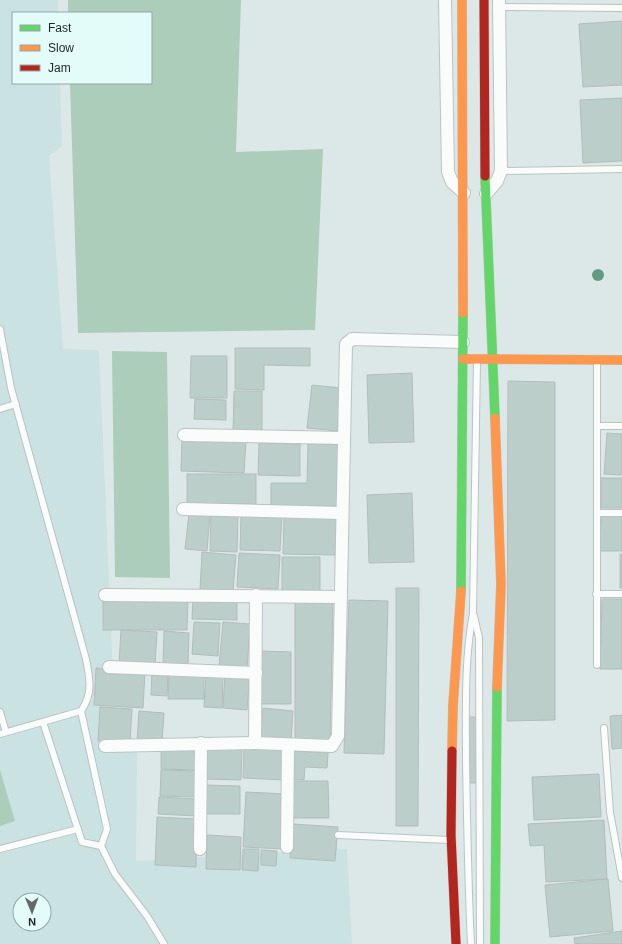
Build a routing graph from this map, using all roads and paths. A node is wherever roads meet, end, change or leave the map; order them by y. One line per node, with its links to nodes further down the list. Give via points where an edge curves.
1 (445, 0): 8 (street, via 448,172 452,182)
2 (462, 0): 8 (main road)
3 (484, 0): 9 (main road)
4 (499, 4): 5 (lane); 7 (street)
5 (622, 8)
6 (622, 168): 7 (lane)
7 (501, 171): 9 (street, via 497,181)
8 (464, 193): 11 (main road)
9 (486, 194): 14 (main road)
10 (0, 329): 17 (lane)
11 (463, 342): 12 (main road); 22 (street, via 352,339 348,341 345,348)
12 (463, 359): 13 (main road); 47 (main road, via 461,609 453,705)
13 (476, 359): 14 (main road); 32 (lane)
14 (491, 359): 15 (main road); 57 (main road, via 501,584 496,705)
15 (597, 360): 16 (main road); 19 (lane)
16 (622, 360)
17 (16, 404): 18 (lane); 36 (lane, via 86,659 91,689 88,701)
18 (0, 409)
19 (597, 426): 20 (lane); 25 (lane)
20 (622, 426)
21 (184, 435): 22 (street)
22 (343, 438): 24 (street)
23 (183, 509): 24 (street)
24 (342, 513): 31 (street)
25 (597, 513): 26 (lane); 27 (lane)
26 (622, 513)
27 (596, 594): 28 (lane); 33 (lane)
28 (622, 594)
29 (105, 595): 30 (street)
30 (256, 595): 31 (street); 35 (street)
31 (341, 596): 43 (street, via 336,742 332,746)
32 (474, 613): 55 (lane, via 469,638 466,705); 56 (lane, via 479,638)
33 (597, 665)
34 (108, 667): 35 (street)
35 (256, 673): 41 (street)
36 (81, 710): 38 (lane); 48 (lane, via 107,829)
37 (0, 712): 40 (lane)
38 (44, 722): 40 (lane); 45 (lane)
39 (604, 728): 52 (lane, via 610,812)
40 (3, 733)
41 (255, 743): 42 (street); 43 (street)
42 (201, 744): 44 (street); 51 (street)
43 (288, 745): 49 (street)
44 (105, 746)
45 (78, 829): 48 (lane, via 82,842); 50 (lane)
46 (338, 835): 47 (lane)
47 (452, 840): 54 (main road)
48 (101, 846): 53 (lane, via 115,874 147,916)
49 (287, 847)
50 (0, 849)
51 (200, 849)
52 (622, 878)
53 (164, 944)
54 (456, 944)
55 (471, 944)
56 (480, 944)
57 (495, 944)

